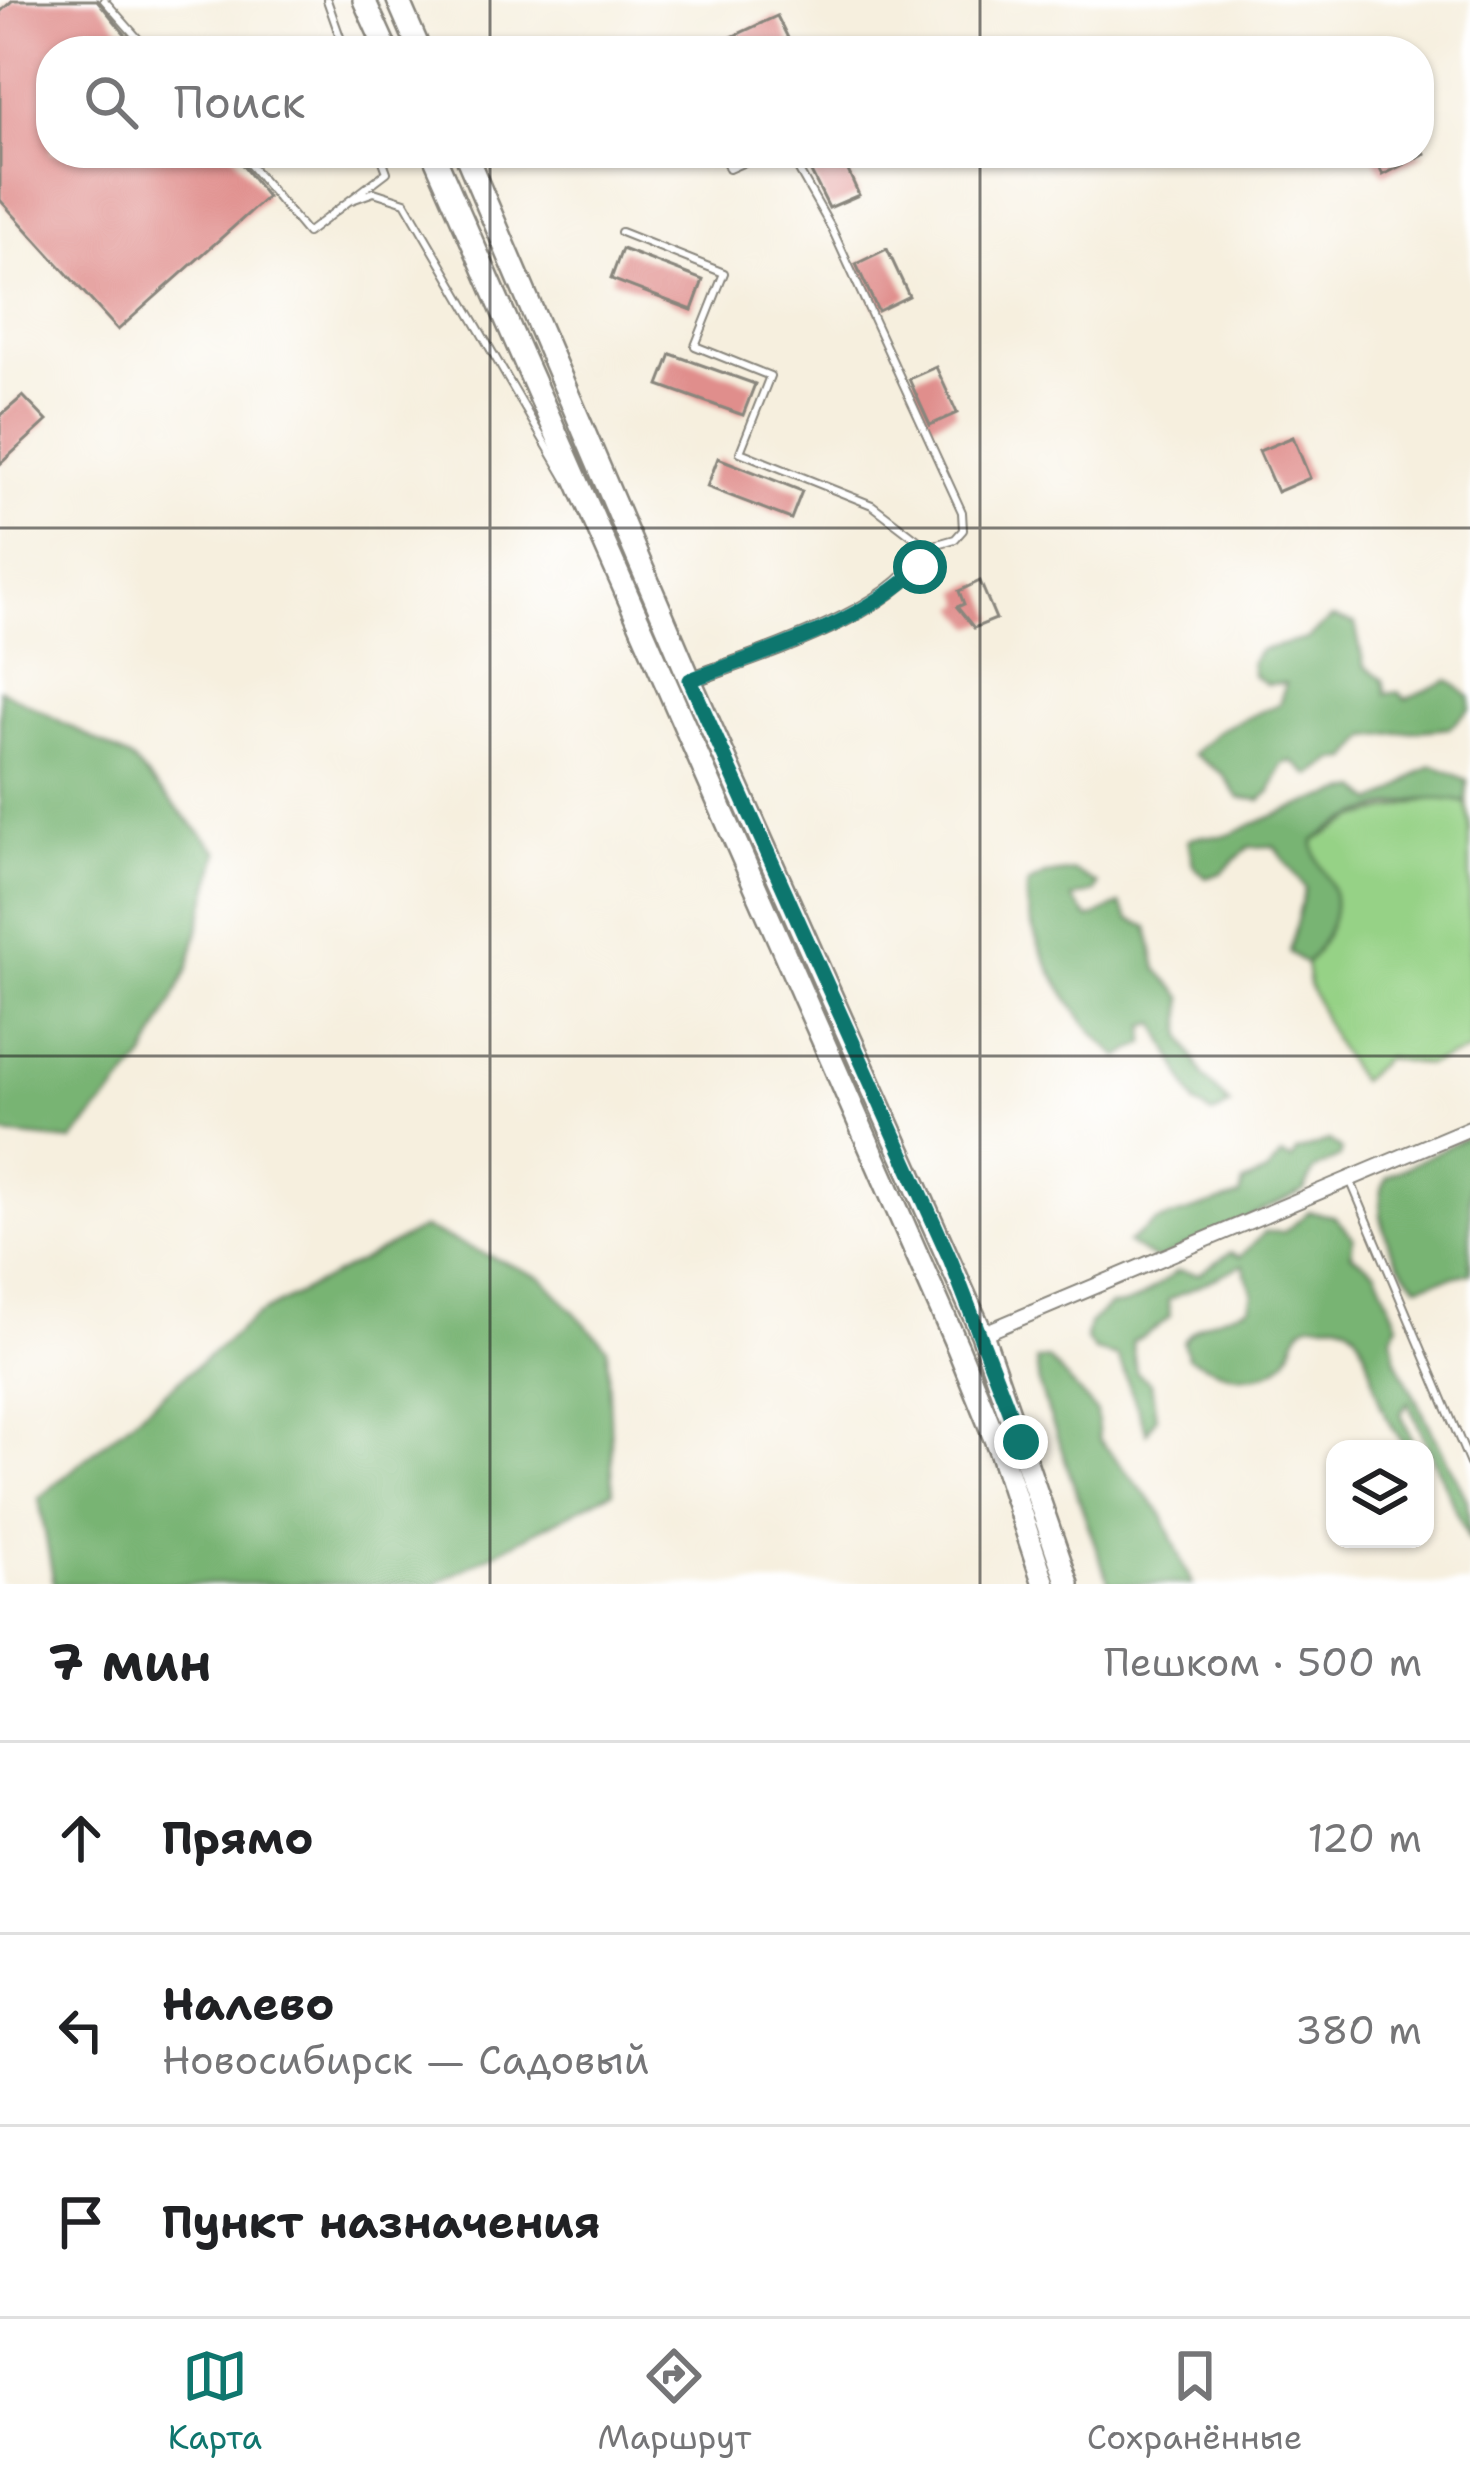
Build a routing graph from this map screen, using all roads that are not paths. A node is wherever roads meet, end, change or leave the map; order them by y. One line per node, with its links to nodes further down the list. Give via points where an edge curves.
1 (104, 0): 5 (lane)
2 (328, 0): 6 (lane)
3 (364, 0): 7 (main road)
4 (398, 0): 8 (main road)
5 (136, 36)
6 (341, 36)
7 (380, 36)
8 (414, 36)
9 (253, 168): 14 (lane, via 307,233)
10 (386, 168): 14 (lane)
11 (441, 168): 17 (main road)
12 (471, 168): 18 (main road)
13 (797, 168): 16 (lane, via 962,512 956,539)
14 (349, 201): 17 (lane, via 392,194 414,214)
15 (621, 232): 16 (lane, via 724,273 695,346 770,376 740,452 872,505)
16 (927, 547): 18 (street, via 898,589)
17 (609, 551): 23 (main road, via 958,1348)
18 (690, 680): 21 (main road)
19 (1470, 1127): 20 (street)
20 (1351, 1182): 21 (street); 22 (lane)
21 (982, 1334): 24 (main road)
22 (1470, 1464)
23 (1044, 1584)
24 (1067, 1584)

